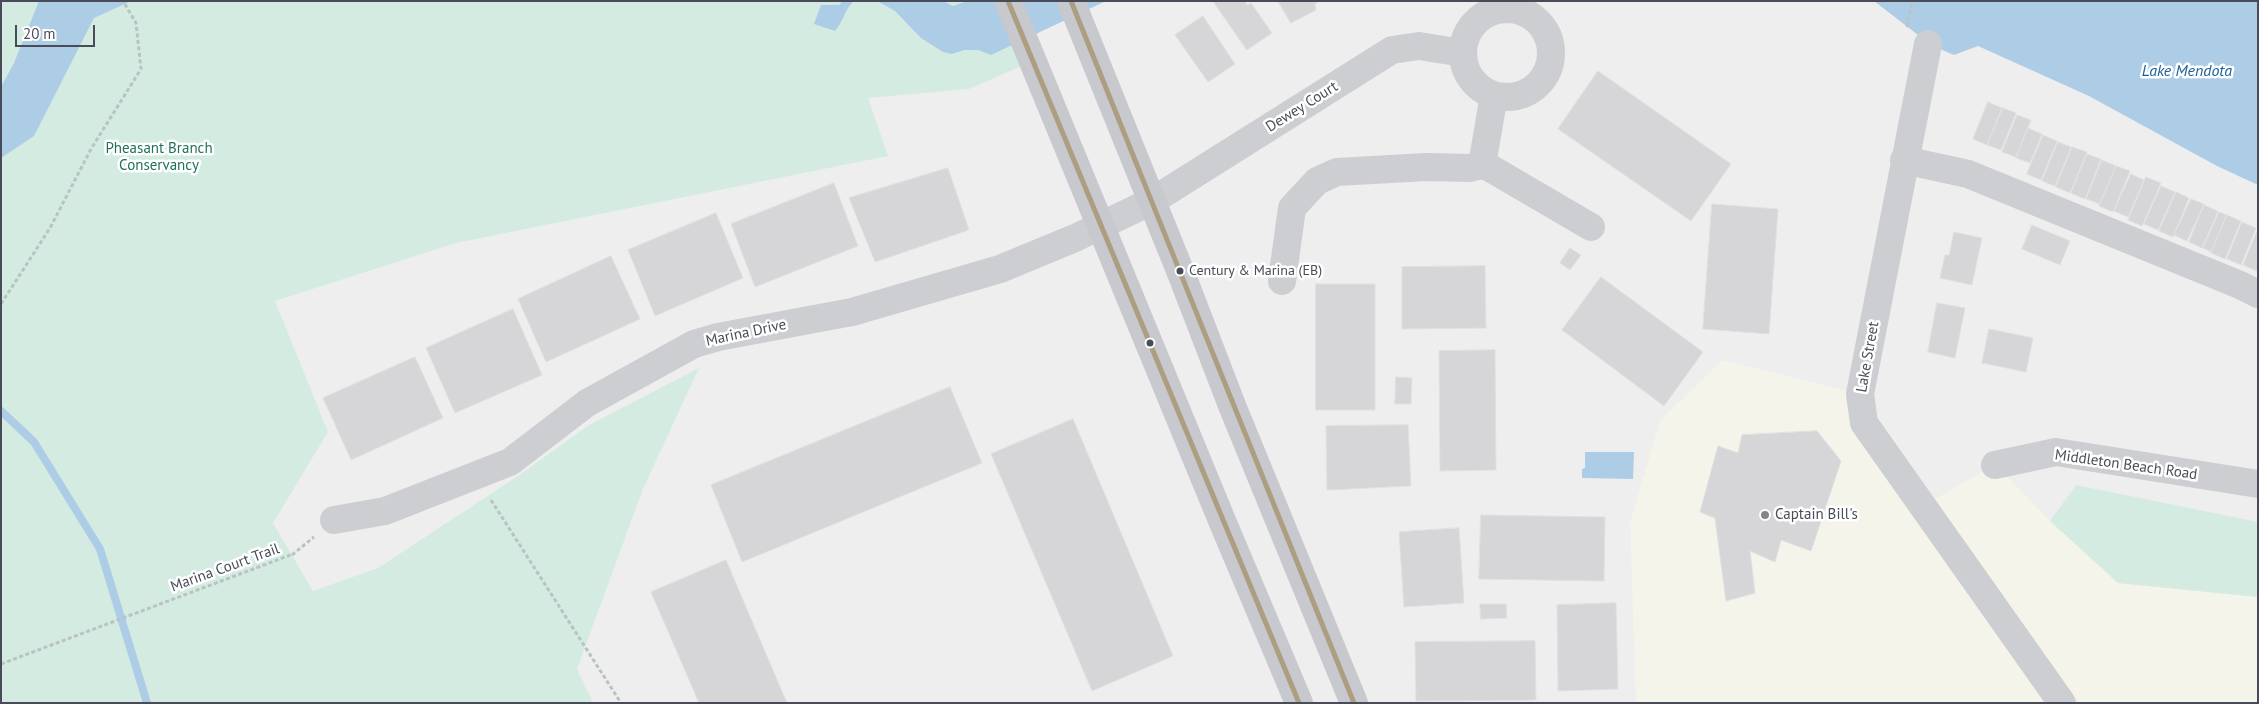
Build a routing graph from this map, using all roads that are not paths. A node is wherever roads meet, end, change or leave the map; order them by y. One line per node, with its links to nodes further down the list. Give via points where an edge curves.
1 (1008, 1): 9 (main road)
2 (1071, 1): 8 (main road)
3 (1928, 44): 6 (street, Lake Street)
4 (1463, 52): 5 (street, via 1471,79); 5 (street, via 1474,24 1485,15 1515,10 1529,15 1540,25 1548,37 1550,50 1549,65 1543,78 1521,95); 8 (street, Dewey Court, via 1419,46 1392,50)
5 (1494, 95): 7 (street)
6 (1904, 160): 12 (street, via 1968,174); 18 (street, Lake Street, via 1860,394 1864,423)
7 (1482, 165): 10 (street); 11 (street, via 1337,172 1317,181 1292,208)
8 (1152, 201): 9 (street, Marina Drive); 17 (main road)
9 (1100, 226): 15 (street, Marina Drive, via 1000,269 870,307 694,344 587,403 510,462 385,511); 16 (main road)
10 (1591, 227)
11 (1282, 281)
12 (2258, 294)
13 (1996, 465): 14 (street, Middleton Beach Road, via 2056,452)
14 (2258, 484)
15 (334, 520)
16 (1299, 703)
17 (1354, 703)
18 (2062, 703)

